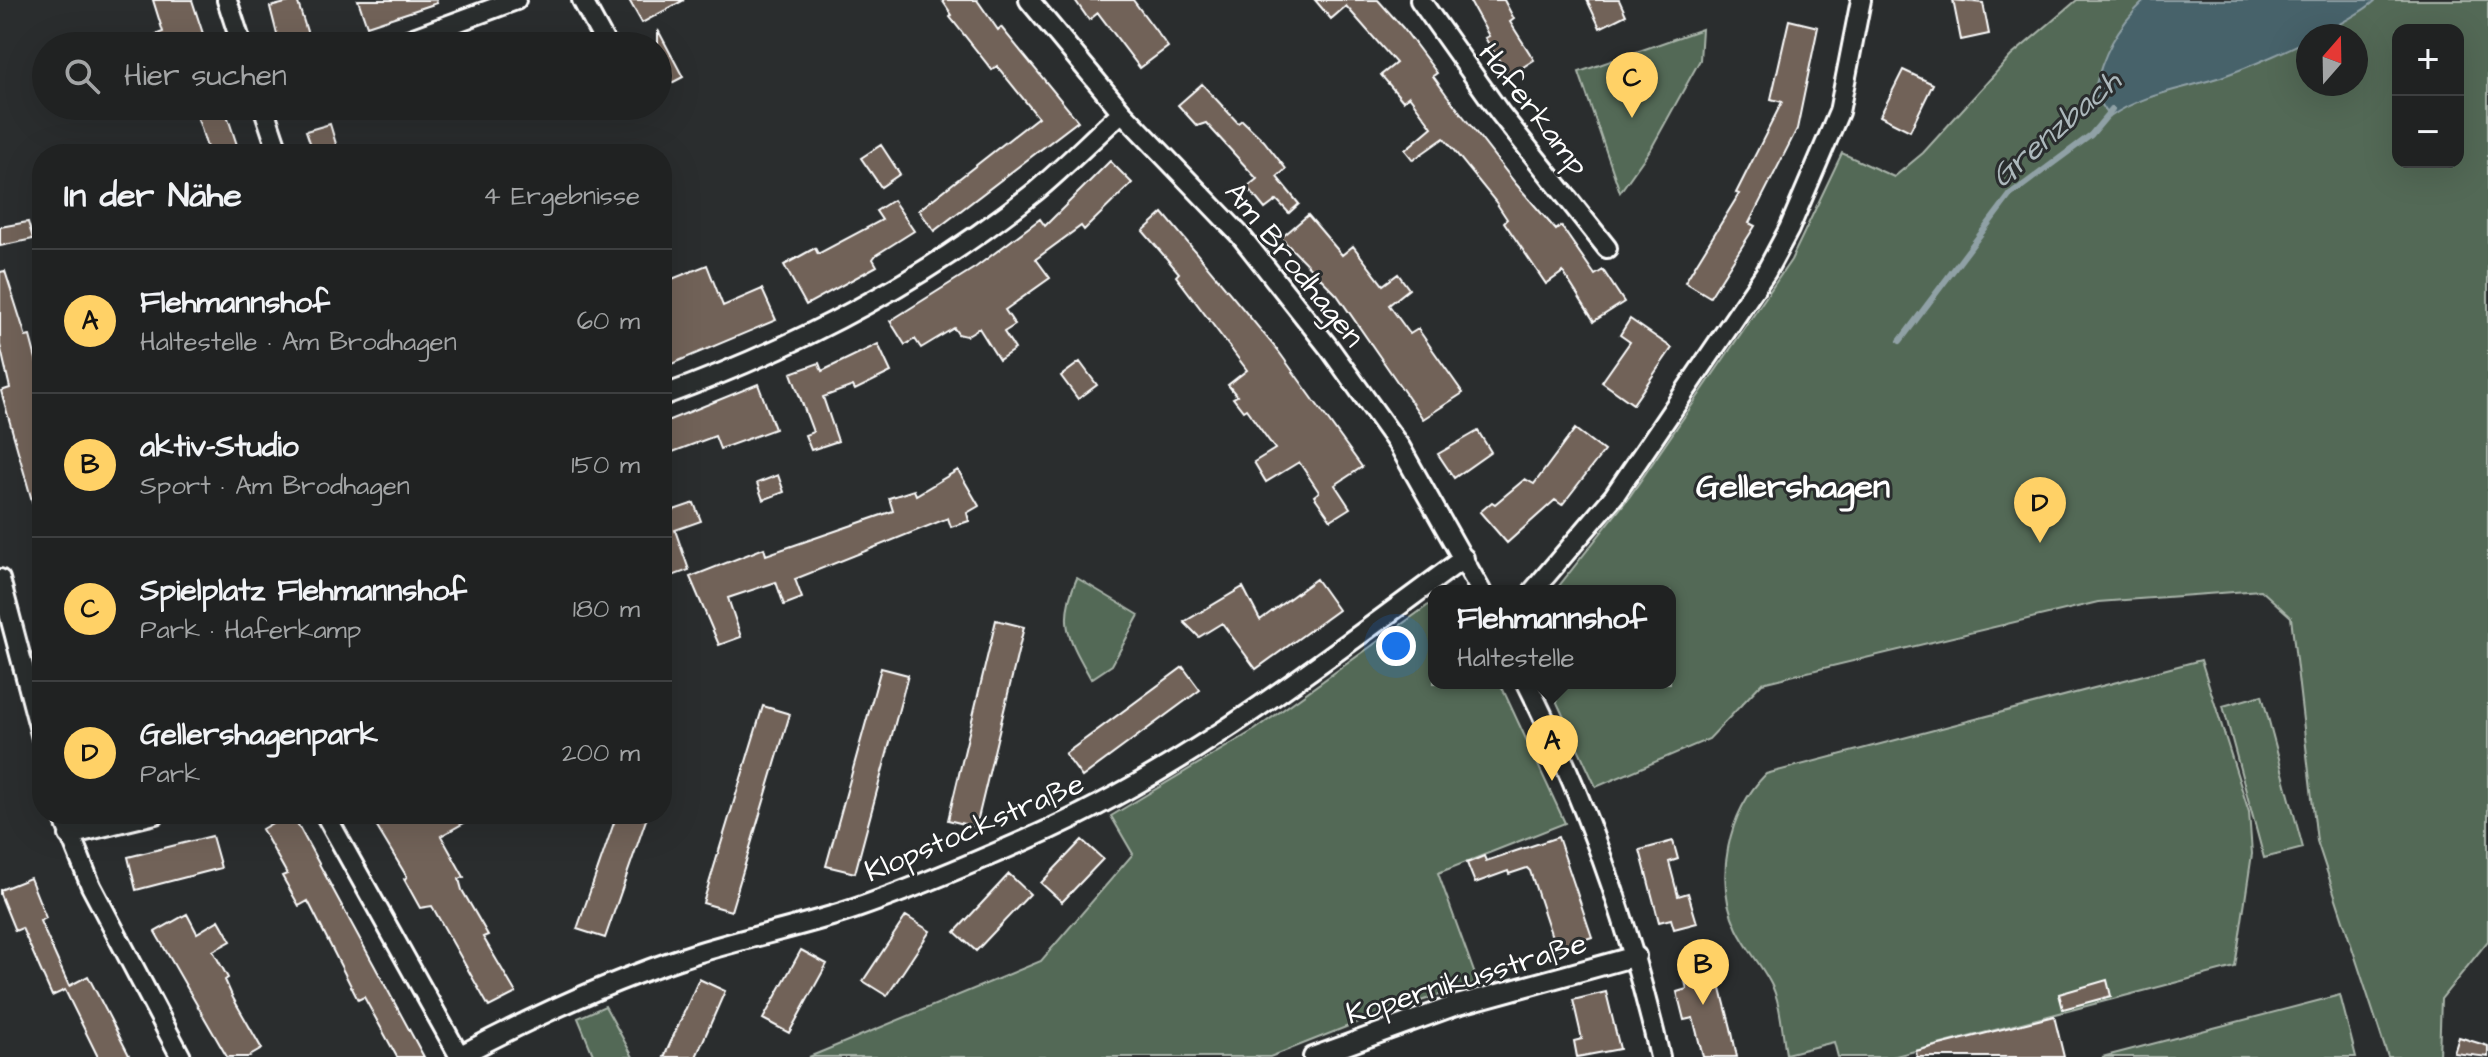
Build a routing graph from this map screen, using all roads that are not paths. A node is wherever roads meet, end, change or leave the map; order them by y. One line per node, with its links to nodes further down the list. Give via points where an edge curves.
1 (227, 0): 7 (street)
2 (516, 0): 8 (street)
3 (582, 0): 9 (street)
4 (1029, 0): 10 (street, Am Brodhagen)
5 (1420, 0): 13 (street, Haferkamp, via 1500,113)
6 (1861, 0): 18 (street, via 1839,112 1766,272 1614,496)
7 (237, 32)
8 (430, 32)
9 (599, 32)
10 (1122, 112): 14 (street, via 1036,190 956,249 835,320); 15 (street, Am Brodhagen, via 1221,213 1330,349 1400,447)
11 (272, 120): 12 (street)
12 (277, 144)
13 (1607, 248)
14 (672, 392)
15 (1464, 558): 17 (street, Am Brodhagen); 26 (street, Klopstockstraße, via 1219,736 1032,838 888,897 615,982)
16 (0, 579): 20 (street)
17 (1478, 585)
18 (1538, 585)
19 (1530, 689): 25 (street, via 1574,785)
20 (32, 700)
21 (65, 824): 24 (street)
22 (114, 824): 24 (street)
23 (331, 824): 26 (street)
24 (69, 835): 27 (street, via 119,944)
25 (1636, 956): 28 (street, Kopernikusstraße, via 1454,1006); 29 (street)
26 (459, 1056)
27 (181, 1057)
28 (1313, 1057)
29 (1660, 1057)

